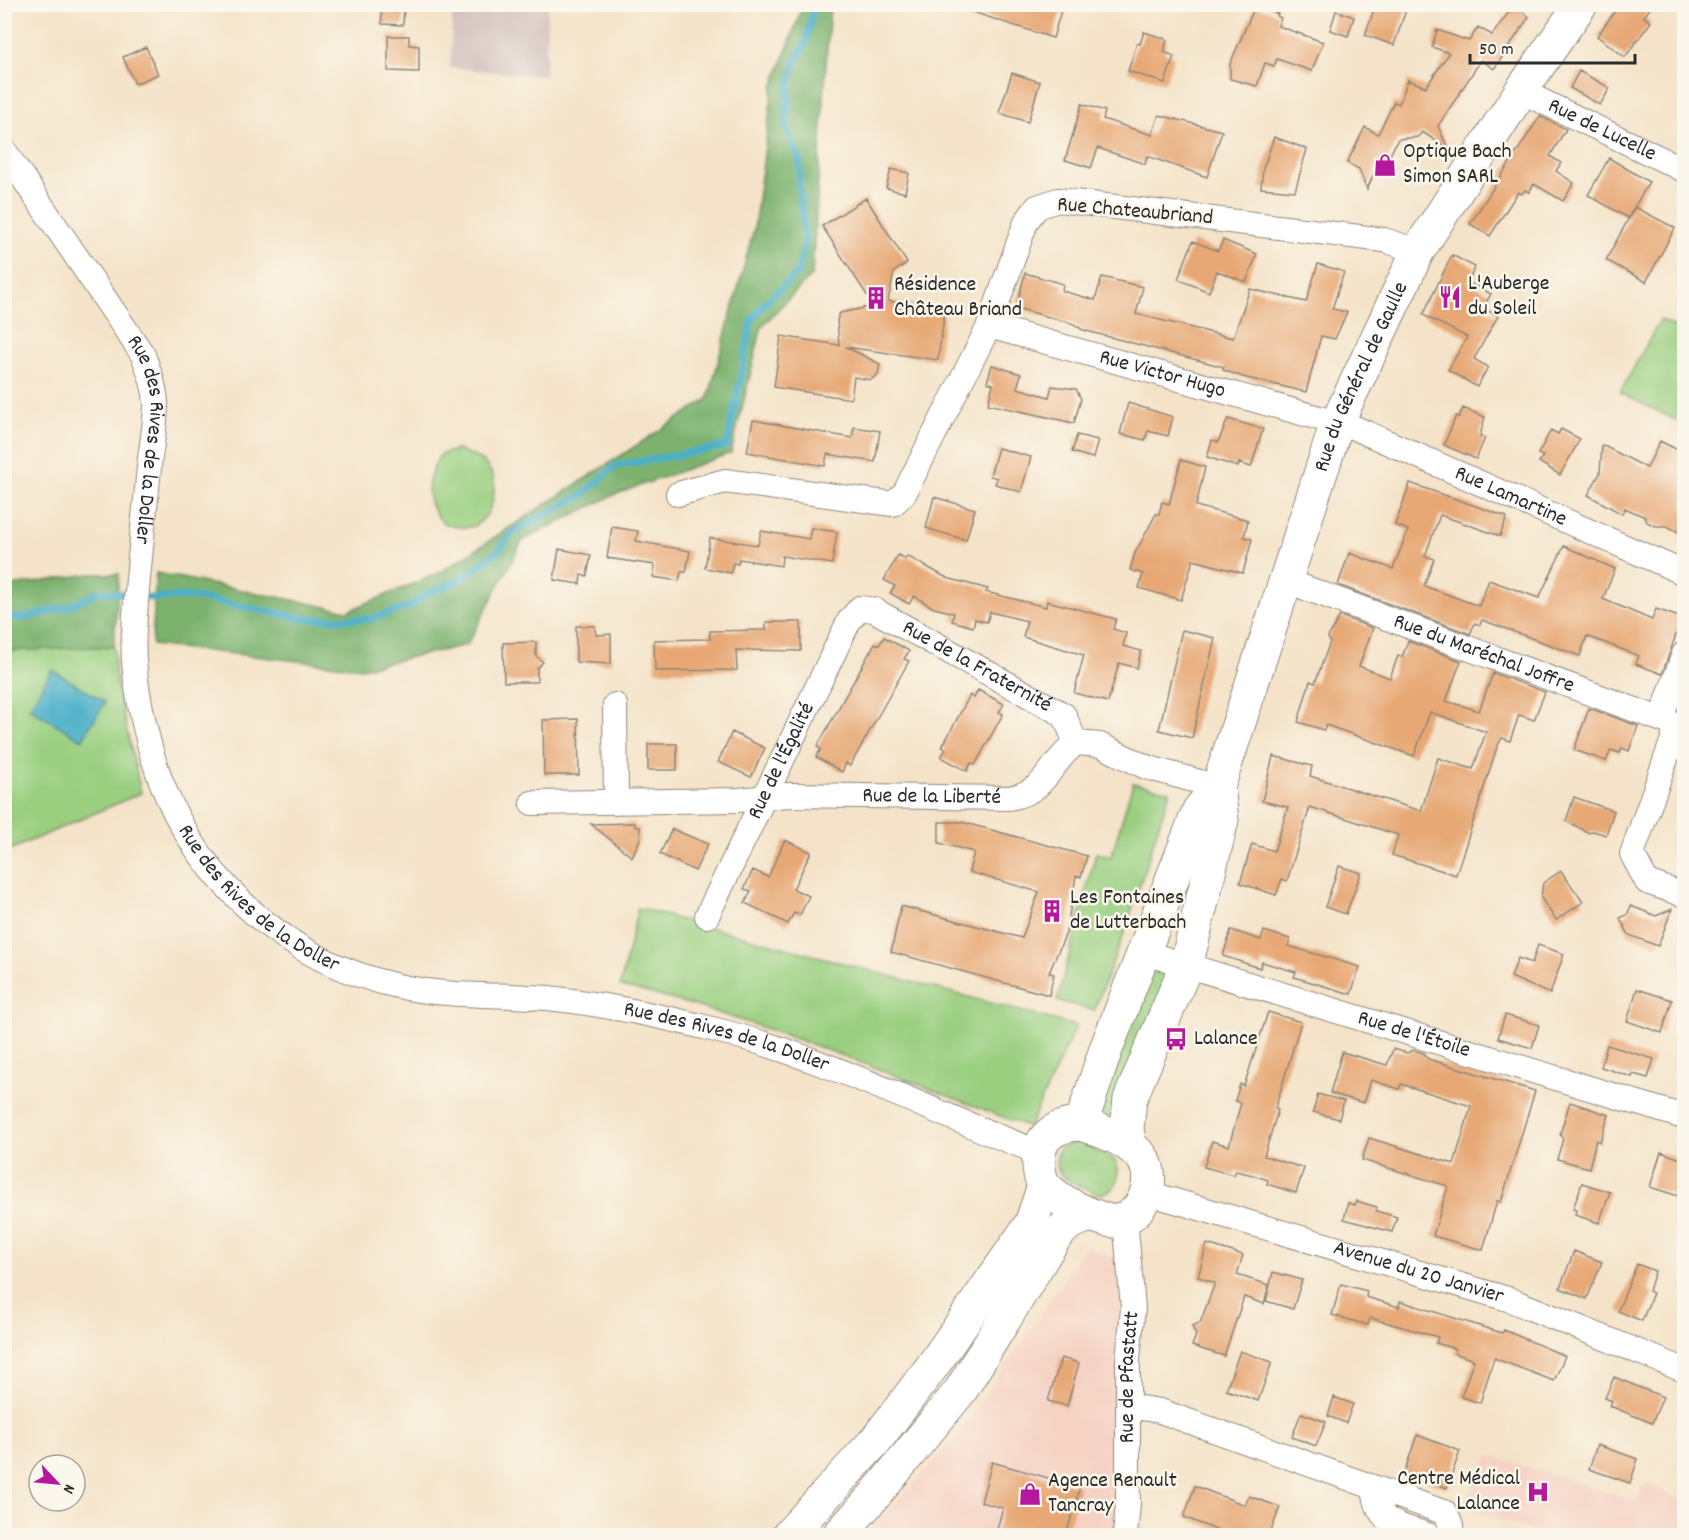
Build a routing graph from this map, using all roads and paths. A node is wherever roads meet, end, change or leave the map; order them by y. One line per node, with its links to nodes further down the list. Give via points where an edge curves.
1 (1581, 4): 2 (main road, Rue du Général de Gaulle)
2 (1521, 91): 4 (street, Rue de Lucelle); 5 (main road, Rue du Général de Gaulle)
3 (4, 150): 27 (street, Rue des Rives de la Doller, via 142,355 152,378 155,412 133,636 139,693 151,752 183,828 214,875 251,913 297,946 343,971 401,987 550,998 662,1016 730,1033 815,1060)
4 (1684, 170)
5 (1418, 251): 6 (street, Rue Chateaubriand, via 1384,240 1058,200 1037,207 1026,222); 7 (main road, Rue du Général de Gaulle)
6 (989, 326): 7 (street, Rue Victor Hugo); 8 (street, Rue Chateaubriand, via 904,494 893,504 725,481)
7 (1337, 423): 9 (street, Rue Lamartine); 10 (main road, Rue du Général de Gaulle)
8 (678, 494)
9 (1684, 573)
10 (1284, 580): 14 (street, Rue du Maréchal Joffre); 16 (main road, Rue du Général de Gaulle)
11 (860, 608): 15 (street, Rue de la Fraternité, via 874,610 1064,715); 17 (street, Rue de l'Égalité, via 849,621)
12 (1684, 654): 14 (street)
13 (615, 705): 19 (street)
14 (1675, 724): 20 (street, via 1632,854 1647,882)
15 (1076, 743): 16 (street, via 1100,745 1146,767); 17 (street, Rue de la Liberté, via 1060,755 1041,786 1009,798)
16 (1218, 787): 22 (main road, Rue du Général de Gaulle, via 1199,810); 23 (main road, Rue du Général de Gaulle, via 1222,820)
17 (765, 797): 19 (street, Rue de la Liberté); 21 (street, Rue de l'Égalité)
18 (532, 803): 19 (street, Rue de la Liberté)
19 (616, 803)
20 (1684, 895)
21 (707, 916)
22 (1146, 952): 23 (street, Rue de l'Étoile); 25 (main road, Rue du Général de Gaulle, via 1106,1049)
23 (1186, 966): 24 (street, Rue de l'Étoile); 26 (main road, Rue du Général de Gaulle, via 1130,1099)
24 (1684, 1117)
25 (1081, 1124): 26 (main road); 27 (main road, via 1063,1125 1050,1133)
26 (1130, 1146): 29 (main road, via 1143,1158 1149,1175)
27 (1038, 1152): 28 (main road)
28 (1044, 1186): 30 (main road); 35 (main road, via 1031,1224 931,1368 876,1440)
29 (1148, 1192): 31 (main road, via 1141,1205); 32 (street, Avenue du 20 Janvier, via 1508,1299)
30 (1090, 1215): 31 (main road, via 1110,1221); 36 (main road, via 1070,1223 1055,1237 961,1390)
31 (1125, 1218): 33 (street, Rue de Pfastatt, via 1133,1287)
32 (1684, 1370)
33 (1129, 1406): 34 (street, via 1160,1411); 37 (street, Rue de Pfastatt)
34 (1374, 1488): 38 (street, via 1376,1504 1385,1519); 39 (street, via 1446,1513 1451,1526)
35 (788, 1536)
36 (838, 1536)
37 (1125, 1536)
38 (1430, 1536)
39 (1448, 1536)

